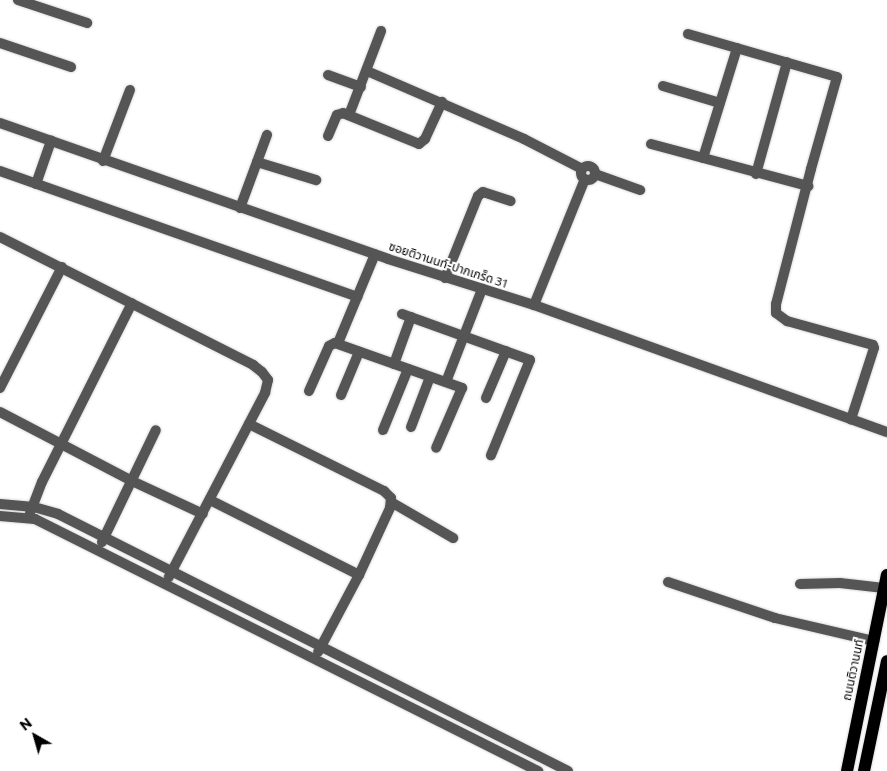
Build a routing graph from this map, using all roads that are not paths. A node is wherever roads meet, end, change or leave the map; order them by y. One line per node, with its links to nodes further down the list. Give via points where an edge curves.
1 (18, 0): 2 (street)
2 (87, 23)
3 (382, 32): 9 (street)
4 (688, 34): 6 (street)
5 (0, 44): 8 (street)
6 (737, 48): 7 (street); 15 (street)
7 (787, 62): 27 (street); 30 (street, via 837,77)
8 (71, 67)
9 (367, 71): 12 (street); 14 (street)
10 (328, 75): 12 (street)
11 (663, 86): 15 (street)
12 (361, 87): 16 (street)
13 (130, 90): 23 (street)
14 (442, 102): 16 (street, via 425,139 419,144); 26 (street, via 524,138)
15 (720, 103): 22 (street)
16 (349, 115): 19 (street, via 337,114)
17 (0, 123): 20 (street, ซอยติวานนท์-ปากเกร็ด 31)
18 (266, 135): 24 (street)
19 (328, 136)
20 (51, 141): 23 (street, ซอยติวานนท์-ปากเกร็ด 31); 29 (street)
21 (652, 144): 22 (street)
22 (703, 158): 27 (street)
23 (103, 161): 33 (street, ซอยติวานนท์-ปากเกร็ด 31)
24 (257, 162): 28 (street); 33 (street)
25 (0, 171): 29 (street)
26 (587, 174): 31 (street); 41 (street)
27 (756, 174): 30 (street)
28 (316, 180)
29 (36, 184): 39 (street)
30 (808, 186): 55 (street, via 776,313 787,321 873,345)
31 (640, 190)
32 (511, 201): 37 (street, via 483,192 478,196)
33 (240, 208): 35 (street, ซอยติวานนท์-ปากเกร็ด 31)
34 (0, 237): 36 (street)
35 (375, 254): 37 (street, ซอยติวานนท์-ปากเกร็ด 31); 39 (street)
36 (62, 267): 40 (street); 50 (street)
37 (445, 278): 38 (street, ซอยติวานนท์-ปากเกร็ด 31)
38 (482, 289): 41 (street, ซอยติวานนท์-ปากเกร็ด 31); 42 (street)
39 (357, 297): 43 (street)
40 (132, 303): 56 (street, via 262,372 268,380 266,393); 61 (street)
41 (534, 305): 55 (street, ซอยติวานนท์-ปากเกร็ด 31)
42 (466, 336): 44 (street); 46 (street, via 407,315); 49 (street)
43 (338, 343): 45 (street); 51 (street, via 329,346)
44 (506, 351): 53 (street); 63 (street, via 530,360)
45 (359, 352): 46 (street); 52 (street)
46 (394, 364): 47 (street)
47 (408, 369): 48 (street); 59 (street)
48 (430, 377): 49 (street); 57 (street)
49 (446, 382): 62 (street, via 462,388)
50 (0, 388)
51 (309, 391)
52 (341, 395)
53 (486, 398)
54 (0, 412): 61 (street)
55 (851, 419): 60 (street, ซอยติวานนท์-ปากเกร็ด 31)
56 (249, 424): 65 (street); 66 (street, via 384,491)
57 (411, 427)
58 (156, 430): 64 (street)
59 (383, 430)
60 (887, 432)
61 (63, 443): 64 (street); 68 (street)
62 (436, 448)
63 (491, 455)
64 (132, 481): 69 (street); 72 (street)
65 (210, 500): 69 (street); 76 (street)
66 (391, 502): 73 (street); 76 (street)
67 (0, 504): 68 (street)
68 (32, 506): 71 (street); 72 (street, via 58,514)
69 (203, 514): 75 (street)
70 (0, 516): 71 (street)
71 (28, 518): 74 (street)
72 (104, 538): 74 (street); 75 (street)
73 (453, 538)
74 (98, 551): 79 (street)
75 (172, 572): 79 (street); 82 (street)
76 (359, 575): 85 (street)
77 (887, 575): 81 (main road, ถนนติวานนท์)
78 (668, 582): 84 (street, via 775,618)
79 (164, 584): 83 (street)
80 (800, 584): 81 (street, via 840,582)
81 (884, 588): 84 (main road, ถนนติวานนท์)
82 (264, 618): 83 (street); 85 (street)
83 (259, 630): 86 (street)
84 (874, 641): 90 (main road, ถนนติวานนท์)
85 (321, 646): 86 (street); 89 (street)
86 (315, 658): 88 (street)
87 (887, 660): 91 (main road)
88 (538, 771)
89 (568, 771)
90 (847, 771)
91 (864, 771)

